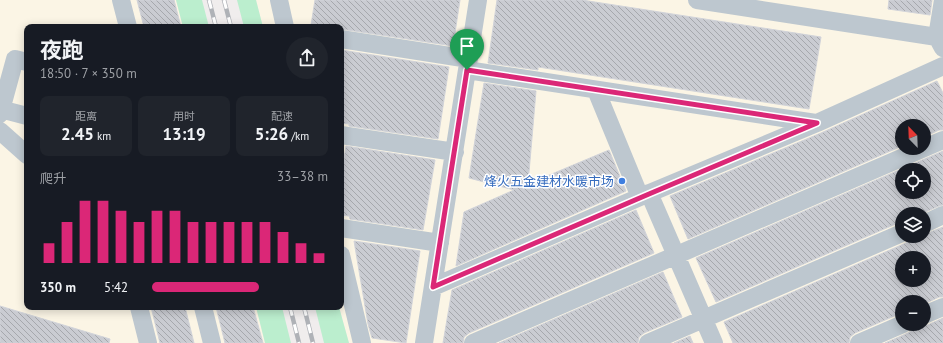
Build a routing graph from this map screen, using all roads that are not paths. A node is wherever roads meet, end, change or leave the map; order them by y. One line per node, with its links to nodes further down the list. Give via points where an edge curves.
1 (121, 0): 6 (street)
2 (278, 0): 7 (street)
3 (478, 0): 11 (street)
4 (697, 0): 9 (street)
5 (943, 0): 9 (street)
6 (127, 24)
7 (284, 24)
8 (344, 40): 11 (street)
9 (940, 43)
10 (24, 61): 14 (street, via 15,59)
11 (468, 64): 13 (street); 21 (street)
12 (943, 66): 16 (street)
13 (596, 90): 16 (street); 22 (street)
14 (0, 111): 15 (street)
15 (24, 115)
16 (817, 123): 22 (street)
17 (0, 131): 20 (street)
18 (344, 135): 21 (street)
19 (943, 140): 28 (street)
20 (24, 152)
21 (455, 152): 27 (street)
22 (645, 195): 28 (street); 30 (street)
23 (943, 215): 24 (street)
24 (931, 221)
25 (344, 228): 27 (street)
26 (895, 236): 35 (street)
27 (440, 243): 30 (street)
28 (676, 256): 35 (street); 41 (street)
29 (344, 268): 39 (street)
30 (433, 287): 40 (street)
31 (943, 306): 34 (street)
32 (140, 310): 37 (street)
33 (204, 310): 38 (street)
34 (931, 312)
35 (704, 319): 42 (street); 43 (street)
36 (895, 327): 44 (street)
37 (148, 343)
38 (212, 343)
39 (362, 343)
40 (424, 343)
41 (473, 343)
42 (648, 343)
43 (714, 343)
44 (859, 343)

